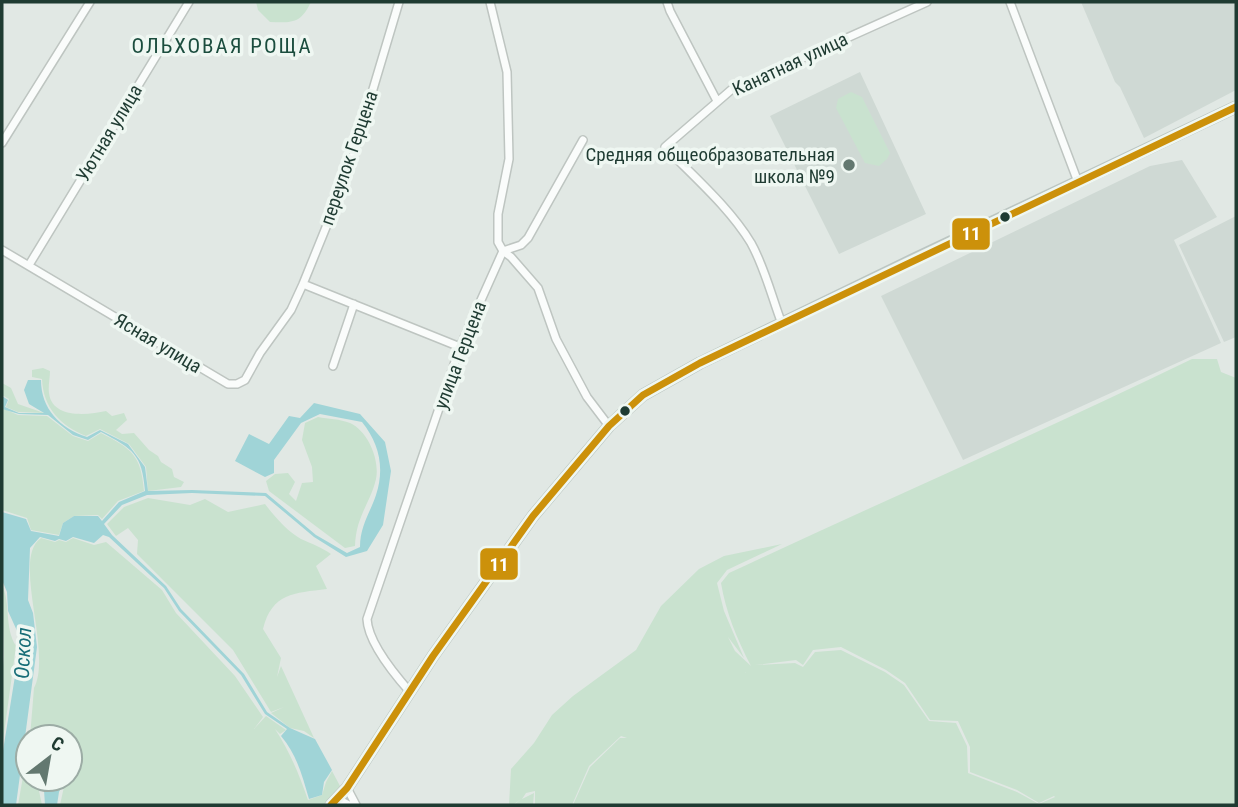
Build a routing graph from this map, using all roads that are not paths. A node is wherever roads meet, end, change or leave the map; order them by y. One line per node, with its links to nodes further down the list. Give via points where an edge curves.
1 (90, 2): 11 (street)
2 (189, 2): 15 (street, Уютная улица)
3 (399, 2): 16 (street, переулок Герцена, via 348,173)
4 (490, 2): 14 (street, via 507,72 509,159 498,214 498,242)
5 (667, 2): 8 (street)
6 (927, 2): 8 (street, Канатная улица, via 741,85)
7 (1010, 2): 12 (street)
8 (717, 101): 19 (street, Канатная улица, via 664,147 742,230)
9 (1236, 107): 12 (main road)
10 (583, 140): 14 (street, via 528,238)
11 (2, 143)
12 (1078, 182): 19 (main road)
13 (2, 250): 15 (street, Ясная улица)
14 (503, 251): 20 (street, улица Герцена); 22 (street, via 538,288 556,339 587,397)
15 (29, 265): 18 (street, Ясная улица, via 228,384 245,380)
16 (303, 284): 17 (street); 18 (street, переулок Герцена)
17 (354, 304): 20 (street); 21 (street)
18 (291, 310)
19 (782, 324): 22 (main road, via 671,378 643,395)
20 (460, 347): 23 (street, улица Герцена, via 367,619 368,630)
21 (333, 366)
22 (609, 426): 23 (main road, via 533,516)
23 (410, 692): 24 (main road)
24 (347, 788): 25 (main road); 27 (street)
25 (334, 802): 26 (street)
26 (349, 805)
27 (356, 805)

